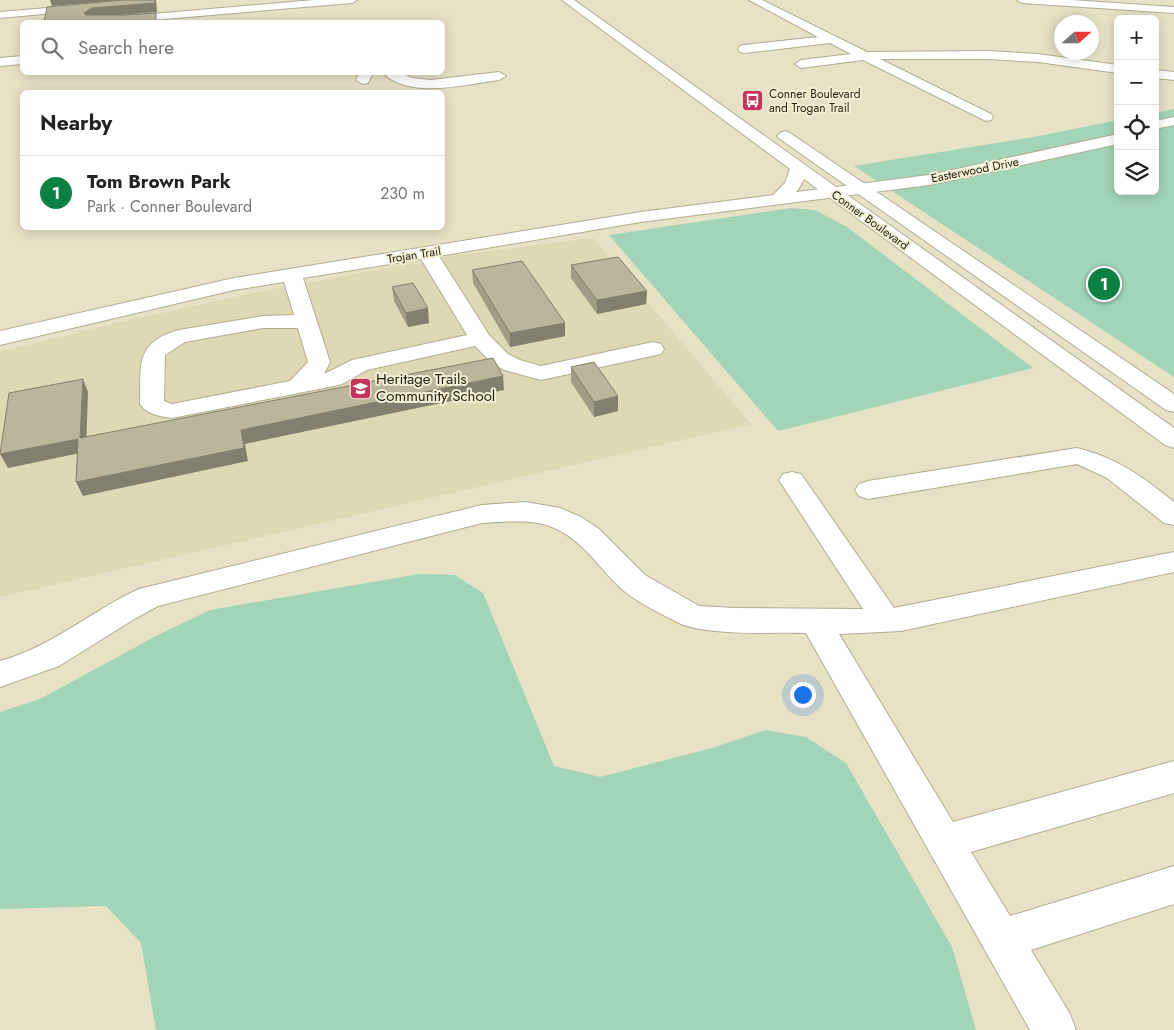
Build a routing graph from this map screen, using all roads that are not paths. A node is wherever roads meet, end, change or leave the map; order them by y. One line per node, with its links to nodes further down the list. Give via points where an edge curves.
1 (352, 0): 7 (main road)
2 (566, 0): 32 (main road, Conner Boulevard)
3 (754, 0): 15 (main road)
4 (1022, 0): 5 (main road)
5 (1082, 4): 8 (main road); 11 (main road)
6 (99, 7): 10 (main road)
7 (256, 8): 12 (main road); 14 (main road)
8 (1174, 10)
9 (608, 14): 16 (main road)
10 (0, 15)
11 (1086, 15)
12 (207, 18): 13 (main road)
13 (151, 20)
14 (260, 20)
15 (831, 39): 17 (main road); 18 (main road)
16 (655, 47)
17 (744, 49)
18 (864, 55): 21 (main road); 22 (main road, via 988,55); 27 (main road)
19 (20, 60): 20 (main road)
20 (0, 62)
21 (801, 64)
22 (1114, 68)
23 (1159, 74): 26 (main road)
24 (395, 75): 25 (main road, via 420,83)
25 (500, 76)
26 (1174, 76)
27 (986, 116)
28 (1174, 120): 30 (main road)
29 (775, 129): 33 (main road, Conner Boulevard)
30 (1161, 133)
31 (1114, 140): 33 (main road, Easterwood Drive, via 982,170)
32 (798, 168): 34 (main road, Conner Boulevard); 35 (main road, via 792,187)
33 (862, 188): 34 (main road, Easterwood Drive); 45 (main road, Conner Boulevard)
34 (831, 192): 35 (main road, Trojan Trail); 46 (main road, Conner Boulevard)
35 (779, 198): 36 (main road, Trojan Trail)
36 (427, 252): 37 (main road, Trojan Trail); 40 (main road)
37 (292, 274): 38 (main road); 39 (main road, Trojan Trail, via 234,284)
38 (306, 321): 42 (main road); 44 (main road, via 263,322 179,337 156,351 153,357 152,404 160,409 172,411)
39 (0, 338)
40 (480, 339): 41 (main road, via 509,365 524,372 541,373); 43 (main road)
41 (652, 349)
42 (319, 362): 43 (main road); 44 (main road)
43 (360, 365): 44 (main road, via 334,378)
44 (298, 386)
45 (1174, 405)
46 (1174, 440)
47 (792, 480): 51 (main road)
48 (868, 490): 49 (main road, via 1077,456 1105,466 1132,482)
49 (1174, 516)
50 (1174, 562): 51 (main road)
51 (886, 620): 52 (main road)
52 (815, 621): 53 (main road, via 694,616 634,583 589,536 570,524 550,515 503,512 472,516 150,597 121,611 55,654); 55 (main road)
53 (0, 674)
54 (1174, 777): 55 (main road)
55 (944, 842): 57 (main road)
56 (1174, 885): 57 (main road)
57 (1001, 939): 58 (main road)
58 (1054, 1030)

